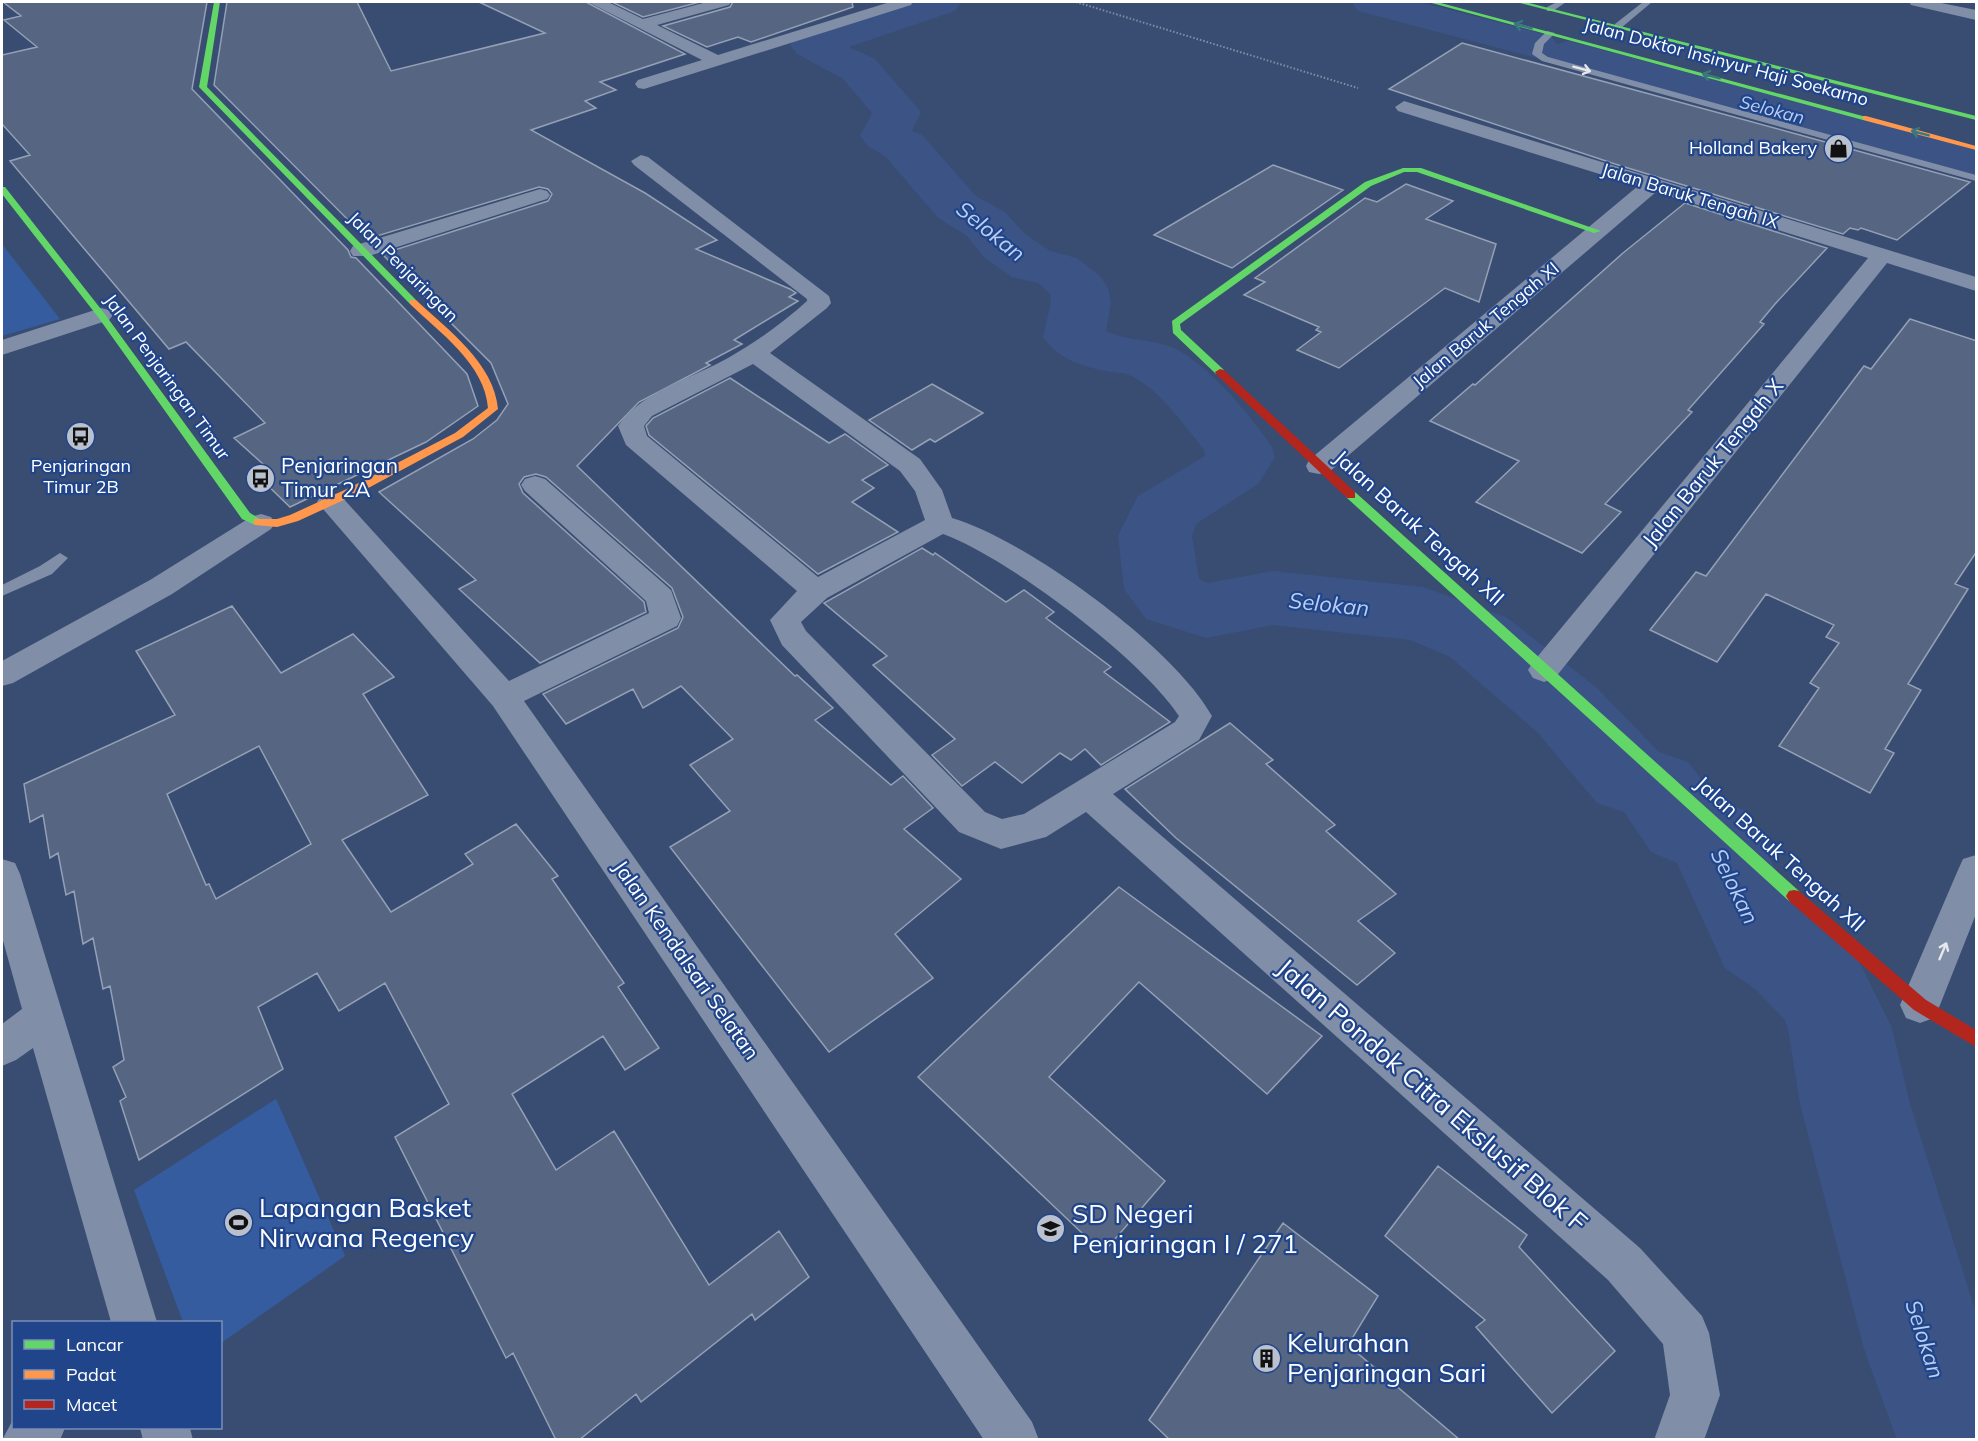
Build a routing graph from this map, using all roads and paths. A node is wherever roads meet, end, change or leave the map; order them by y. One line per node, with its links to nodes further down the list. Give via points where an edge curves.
1 (217, 2): 28 (street, Jalan Penjaringan, via 203,87)
2 (596, 2): 13 (street)
3 (723, 2): 13 (street)
4 (905, 2): 16 (street)
5 (1076, 2): 18 (path)
6 (1431, 2): 15 (street, Jalan Doktor Insinyur Haji Soekarno, one-way to 6)
7 (1519, 2): 11 (street, Jalan Doktor Insinyur Haji Soekarno)
8 (1562, 2): 11 (lane)
9 (1648, 2): 14 (lane)
10 (1917, 2): 12 (street)
11 (1550, 9): 14 (street, Jalan Doktor Insinyur Haji Soekarno)
12 (1977, 15)
13 (643, 24): 16 (street)
14 (1618, 26): 20 (street, Jalan Doktor Insinyur Haji Soekarno)
15 (1550, 33): 21 (street, Jalan Doktor Insinyur Haji Soekarno, one-way to 15); 23 (lane, one-way to 23, via 1539,43 1538,54 1545,59)
16 (717, 61): 17 (street)
17 (644, 84)
18 (1358, 88)
19 (1404, 107): 24 (street, Jalan Baruk Tengah IX)
20 (1977, 118)
21 (1977, 148)
22 (641, 161): 33 (street, via 818,296 819,303 810,312)
23 (1977, 178)
24 (1653, 184): 27 (street, Jalan Baruk Tengah XI); 29 (street, Jalan Baruk Tengah IX)
25 (2, 189): 31 (street, Jalan Penjaringan Timur)
26 (540, 195): 28 (street)
27 (1597, 231): 34 (street, Jalan Baruk Tengah XI); 34 (street, Jalan Baruk Tengah XII, via 1418,170 1396,172 1368,184 1175,323 1176,331)
28 (362, 251): 36 (street, Jalan Penjaringan, via 480,370 494,402 493,410 458,436)
29 (1882, 255): 30 (street, Jalan Baruk Tengah IX); 42 (street, Jalan Baruk Tengah X)
30 (1977, 284)
31 (101, 315): 32 (street); 37 (street, Jalan Penjaringan Timur, via 246,516)
32 (2, 348)
33 (755, 354): 38 (street, via 910,465 928,490); 41 (street, via 643,411 631,426 635,440)
34 (1319, 466): 42 (street, Jalan Baruk Tengah XII)
35 (535, 485): 44 (street, via 660,597 666,618)
36 (331, 502): 37 (street, via 278,523); 44 (street, Jalan Kendalsari Selatan)
37 (261, 523): 43 (street, via 162,586)
38 (940, 524): 41 (street); 45 (street, via 970,535 1073,599 1152,663 1190,704 1196,716 1187,731)
39 (60, 558): 40 (lane, via 46,570)
40 (2, 591)
41 (816, 591): 45 (street, via 785,620 793,637 972,822 1001,834 1033,827)
42 (1544, 670): 48 (street, Jalan Baruk Tengah XII)
43 (2, 675)
44 (504, 698): 55 (street, Jalan Kendalsari Selatan)
45 (1088, 793): 56 (street, Jalan Pondok Citra Ekslusif Blok F, via 1624,1264 1685,1333 1695,1395)
46 (1977, 870): 48 (street, one-way to 46)
47 (2, 874): 49 (street)
48 (1920, 1005): 50 (street, Jalan Baruk Tengah XII)
49 (43, 1017): 51 (street); 52 (street)
50 (1977, 1039)
51 (2, 1047)
52 (133, 1321)
53 (39, 1429): 54 (street)
54 (27, 1440)
55 (1014, 1440)
56 (1679, 1440)

